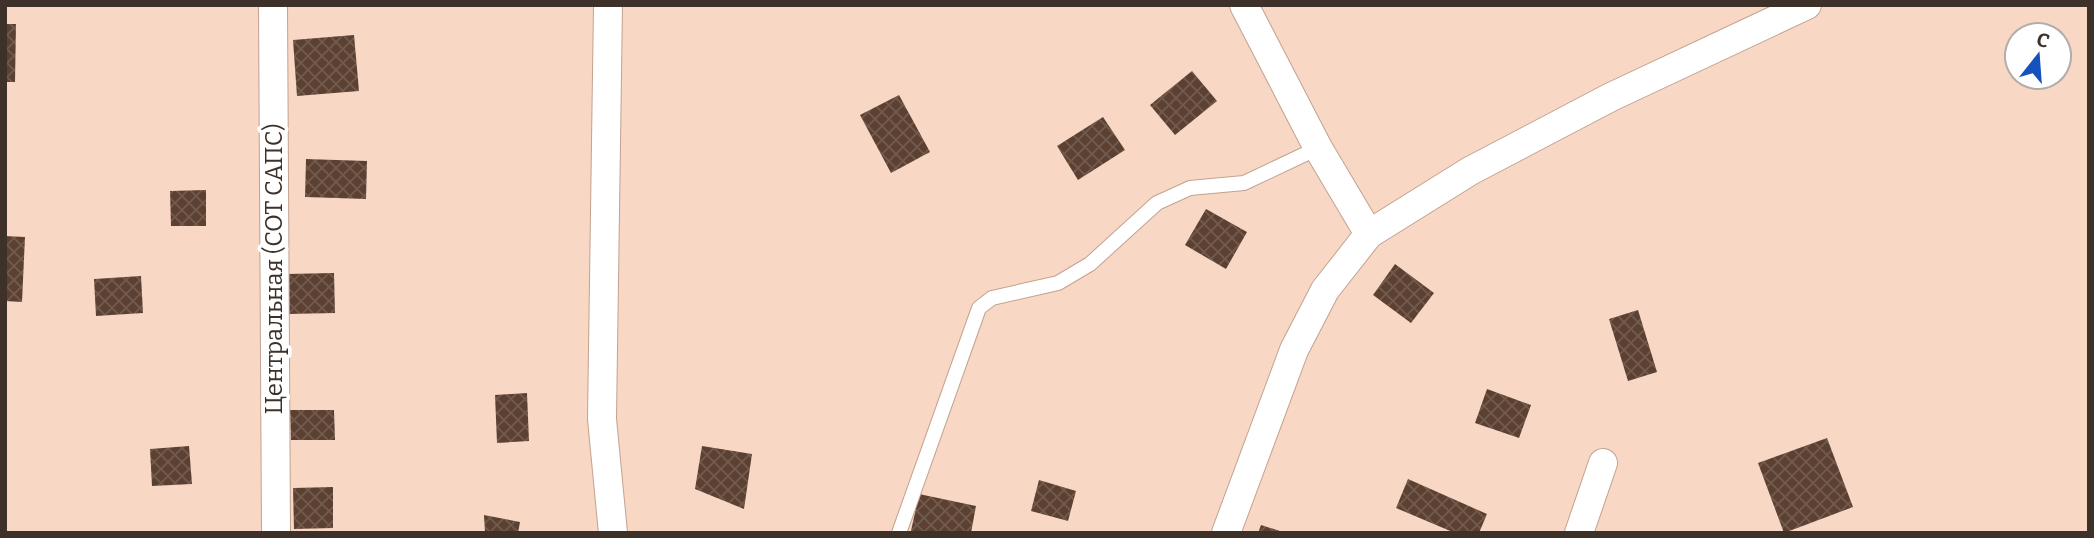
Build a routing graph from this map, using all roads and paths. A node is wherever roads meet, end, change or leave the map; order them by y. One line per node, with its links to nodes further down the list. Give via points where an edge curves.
1 (273, 5): 8 (street, Центральная (СОТ САПС))
2 (608, 5): 9 (street, via 602,419)
3 (1244, 5): 5 (street)
4 (1807, 5): 6 (street, via 1611,97 1494,159)
5 (1318, 148): 6 (street); 10 (lane, via 1244,183 1190,188 1157,203 1080,271 1058,283 992,298 979,308)
6 (1369, 234): 11 (street, via 1325,290 1294,350)
7 (1603, 463): 12 (street)
8 (276, 533)
9 (613, 533)
10 (899, 533)
11 (1226, 533)
12 (1579, 533)

